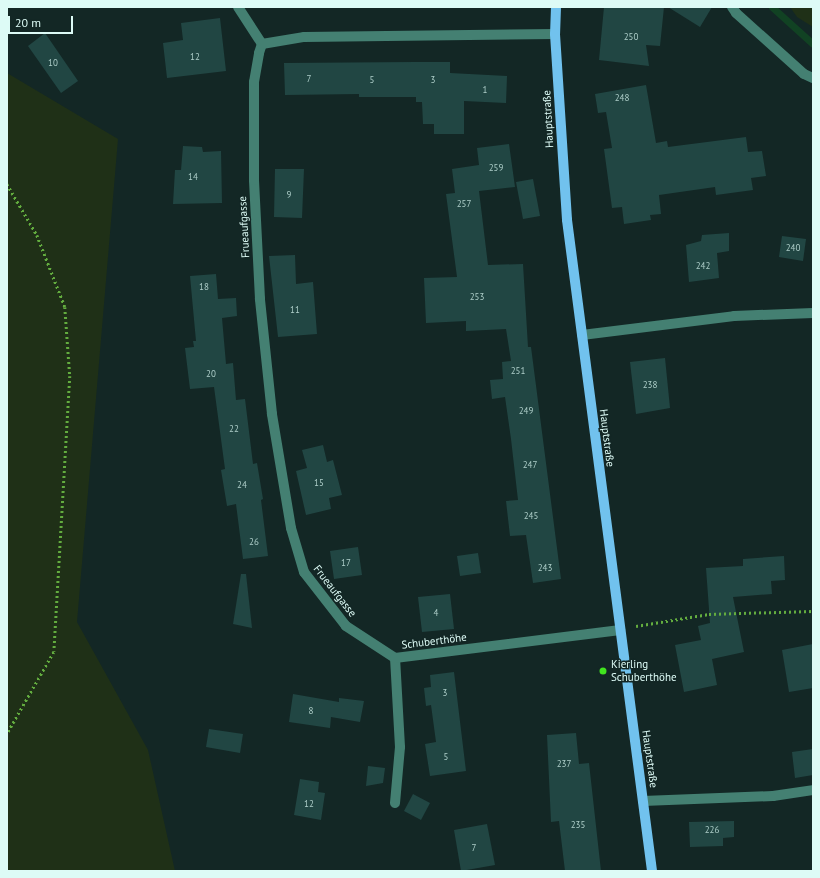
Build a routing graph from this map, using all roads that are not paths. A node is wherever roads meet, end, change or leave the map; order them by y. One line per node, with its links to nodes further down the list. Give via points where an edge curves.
1 (238, 7): 5 (street)
2 (556, 7): 4 (main road, Hauptstraße)
3 (732, 7): 6 (street, via 804,74)
4 (555, 34): 5 (street, via 304,38); 8 (main road, Hauptstraße, via 567,220)
5 (262, 44): 10 (street, Frueaufgasse, via 254,82 254,180 260,298 272,414 291,528 304,572 346,626)
6 (813, 78)
7 (813, 313): 8 (street, via 734,316)
8 (582, 335): 9 (main road, Hauptstraße)
9 (620, 630): 10 (street, Schuberthöhe); 12 (main road, Hauptstraße)
10 (395, 658): 13 (street, Schuberthöhe, via 400,747)
11 (813, 790): 12 (street, via 773,796)
12 (643, 801): 14 (main road, Hauptstraße)
13 (395, 803)
14 (652, 871)

